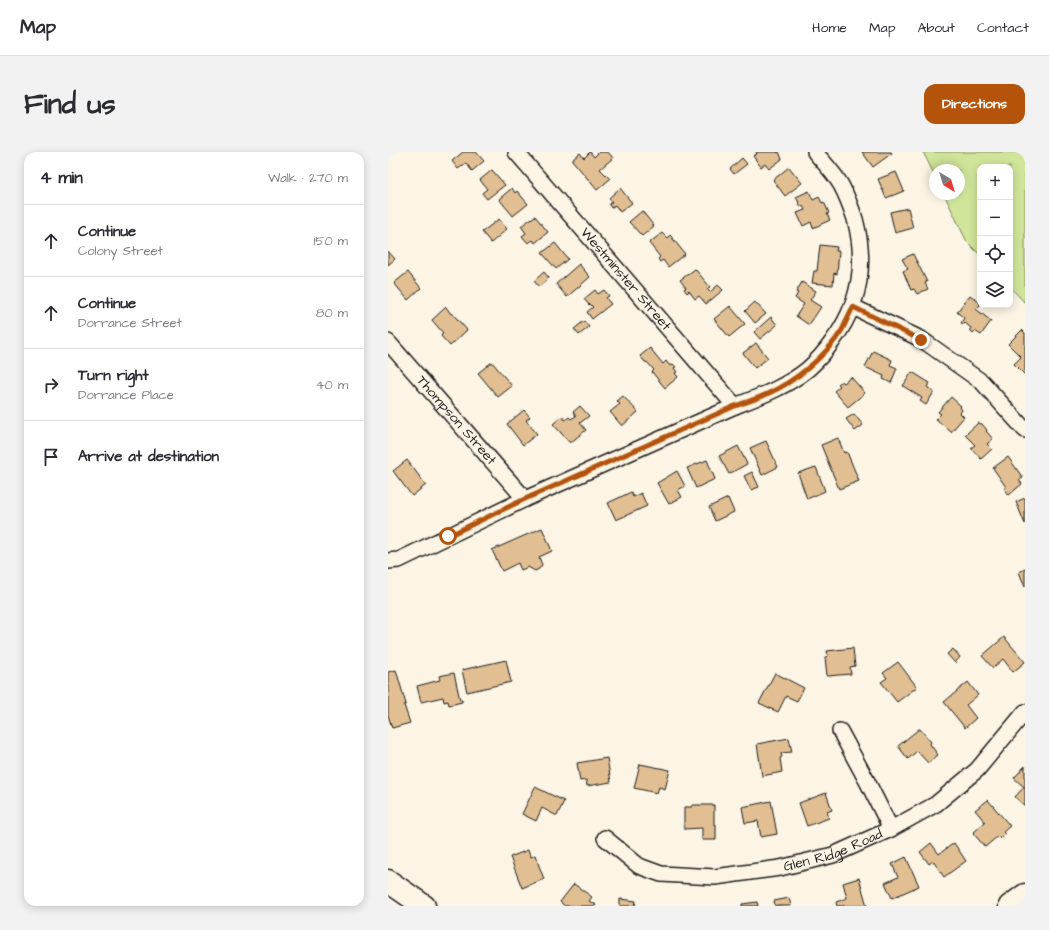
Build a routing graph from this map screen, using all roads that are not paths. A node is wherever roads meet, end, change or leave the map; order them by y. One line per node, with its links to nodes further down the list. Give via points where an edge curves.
1 (516, 152): 5 (street, Westminster Street)
2 (815, 152): 3 (street, via 841,185 857,226 861,249 859,287)
3 (853, 307): 5 (street, via 841,330 807,370 768,394); 6 (street, via 921,340 982,382)
4 (388, 342): 7 (street, Thompson Street)
5 (735, 406): 7 (street)
6 (1025, 430)
7 (525, 499): 8 (street, via 399,560)
8 (388, 561)
9 (1025, 712): 11 (street, Glen Ridge Road, via 977,770 936,804)
10 (840, 731): 11 (street)
11 (891, 829): 12 (street, Glen Ridge Road, via 833,854 780,868 715,877 661,874 639,866)
12 (605, 838)
13 (388, 881): 14 (street)
14 (424, 906)

